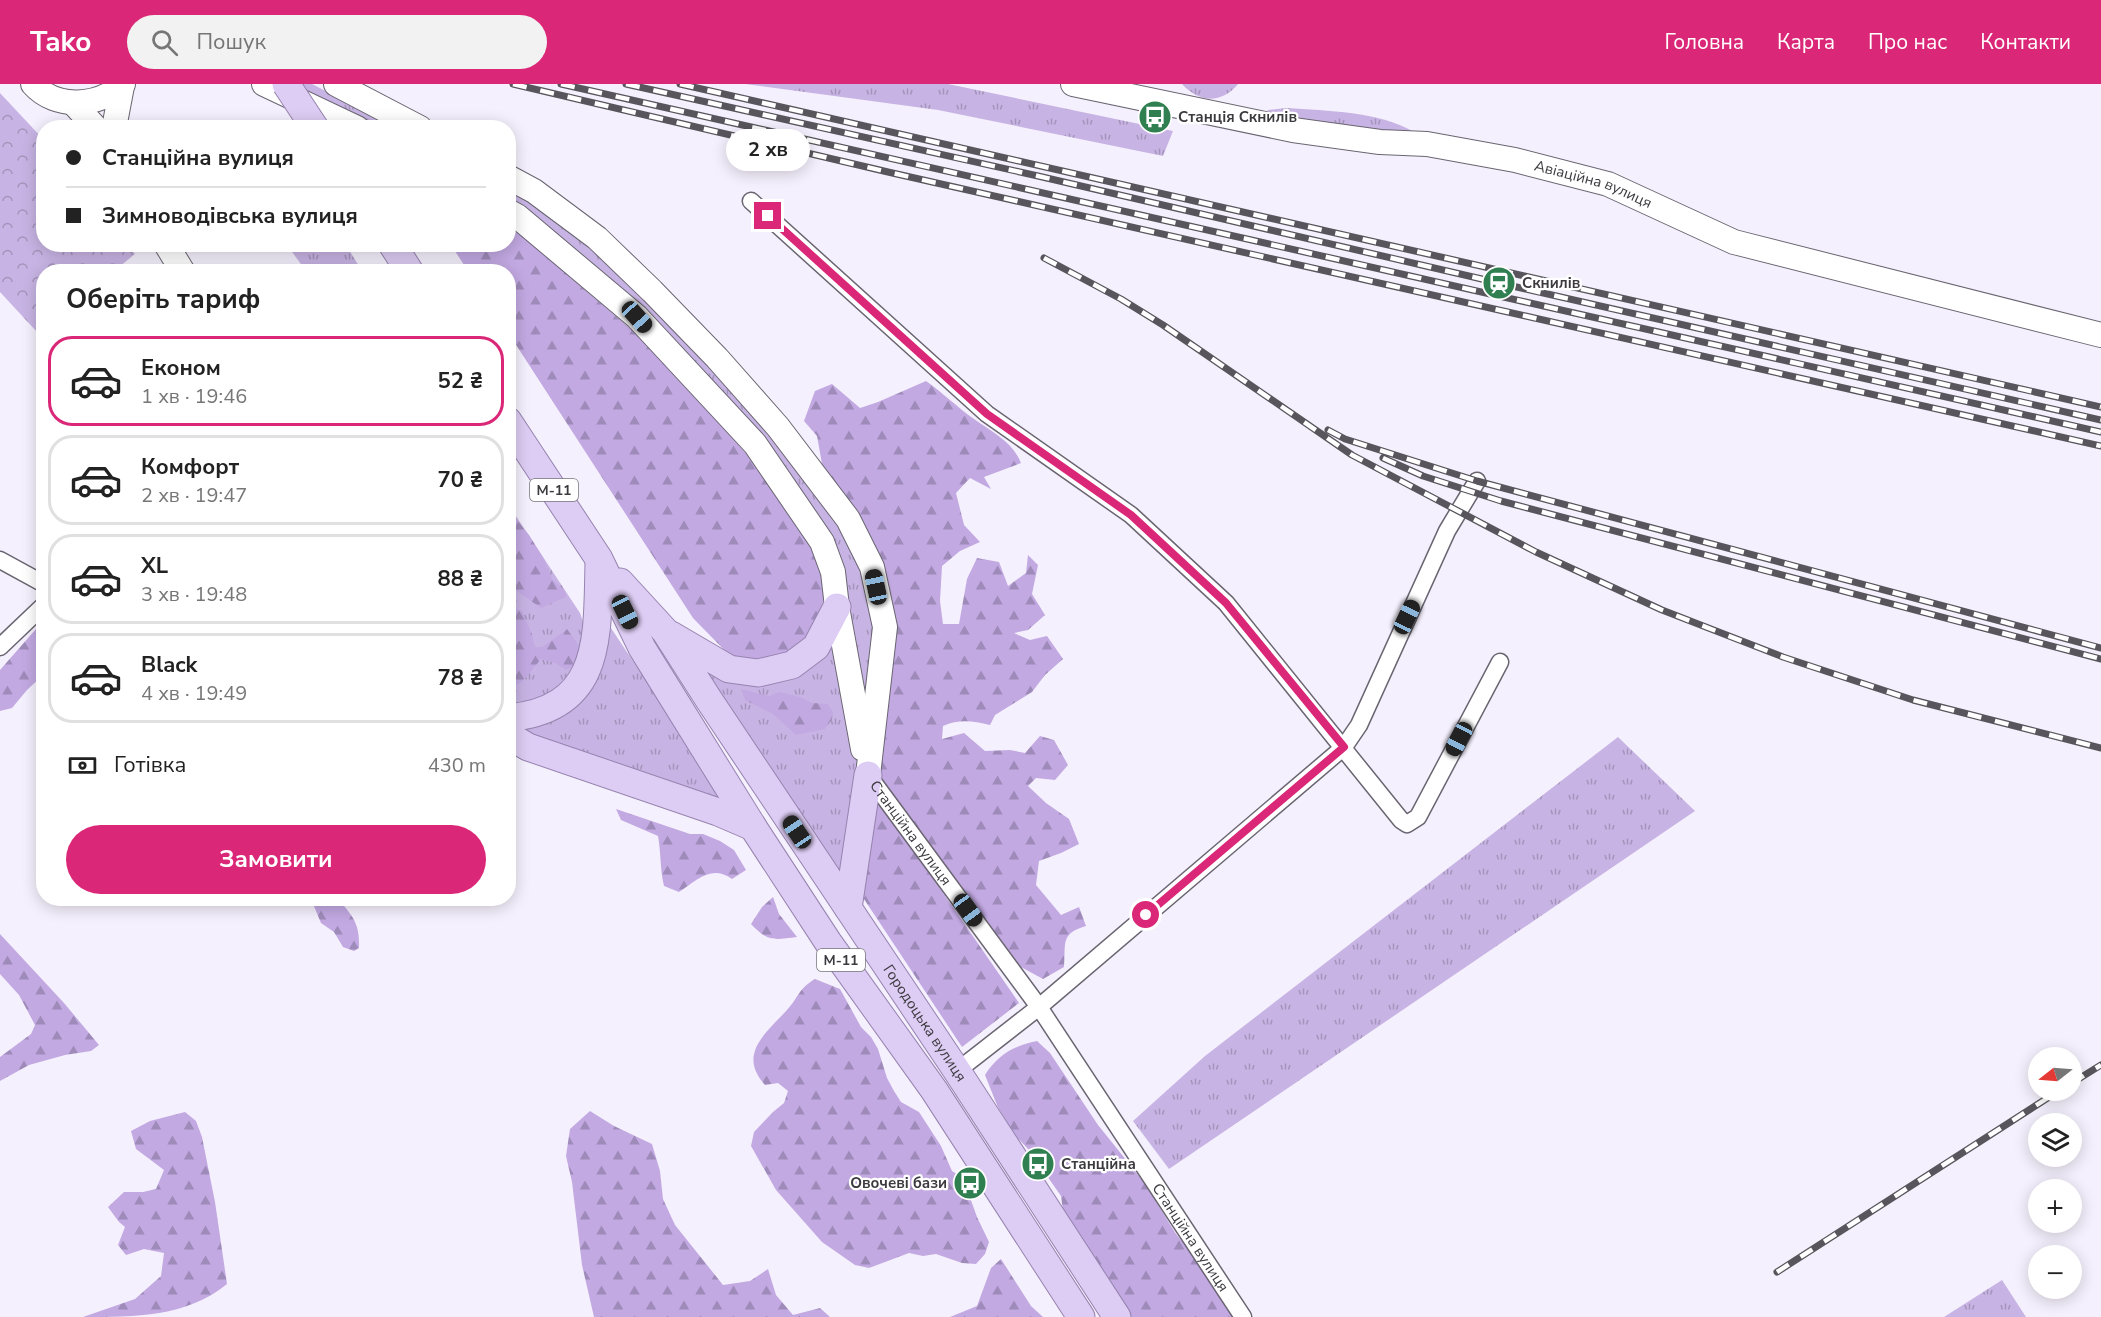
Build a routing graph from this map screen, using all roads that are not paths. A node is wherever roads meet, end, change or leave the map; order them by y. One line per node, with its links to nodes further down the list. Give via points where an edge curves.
1 (33, 84): 7 (street, via 56,99)
2 (264, 84): 11 (street)
3 (286, 84): 10 (main road, bridge)
4 (336, 84): 12 (street)
5 (1073, 84): 16 (street, Авіаційна вулиця, via 1293,130 1460,149 1595,179 1734,242)
6 (122, 85): 7 (street, via 91,102); 9 (street)
7 (73, 103): 8 (street)
8 (89, 120)
9 (115, 120)
10 (310, 120)
11 (340, 120)
12 (405, 120)
13 (516, 181): 30 (street, via 597,238 717,357 848,519 872,567 885,627)
14 (751, 201): 29 (street, via 987,414 1131,515 1226,603)
15 (516, 215): 22 (street, via 637,317 755,444 822,542 833,572)
16 (2101, 335)
17 (516, 433): 19 (main road, Городоцька вулиця / М-11)
18 (1477, 481): 29 (street, via 1447,531 1359,725)
19 (599, 559): 24 (main road, Городоцька вулиця / М-11); 27 (main road, via 597,632 578,687 560,704); 31 (main road, Городоцька вулиця / М-11, via 642,648)
20 (0, 560): 21 (street)
21 (36, 580)
22 (837, 607): 24 (main road, via 816,647 792,665 758,673 729,669); 30 (street)
23 (36, 613): 25 (street)
24 (665, 631): 32 (main road, Городоцька вулиця / М-11)
25 (0, 647)
26 (1500, 662): 29 (street, via 1418,817 1407,824)
27 (516, 717)
28 (516, 740): 31 (main road)
29 (1344, 747): 33 (street)
30 (868, 774): 32 (main road); 33 (street, Станційна вулиця)
31 (753, 827): 35 (main road, Городоцька вулиця / М-11, via 828,942 934,1090)
32 (848, 908): 34 (main road, Городоцька вулиця / М-11)
33 (1039, 1006): 34 (street); 37 (street, Станційна вулиця)
34 (957, 1071): 36 (main road, Городоцька вулиця / М-11)
35 (1081, 1317)
36 (1117, 1317)
37 (1243, 1317)

